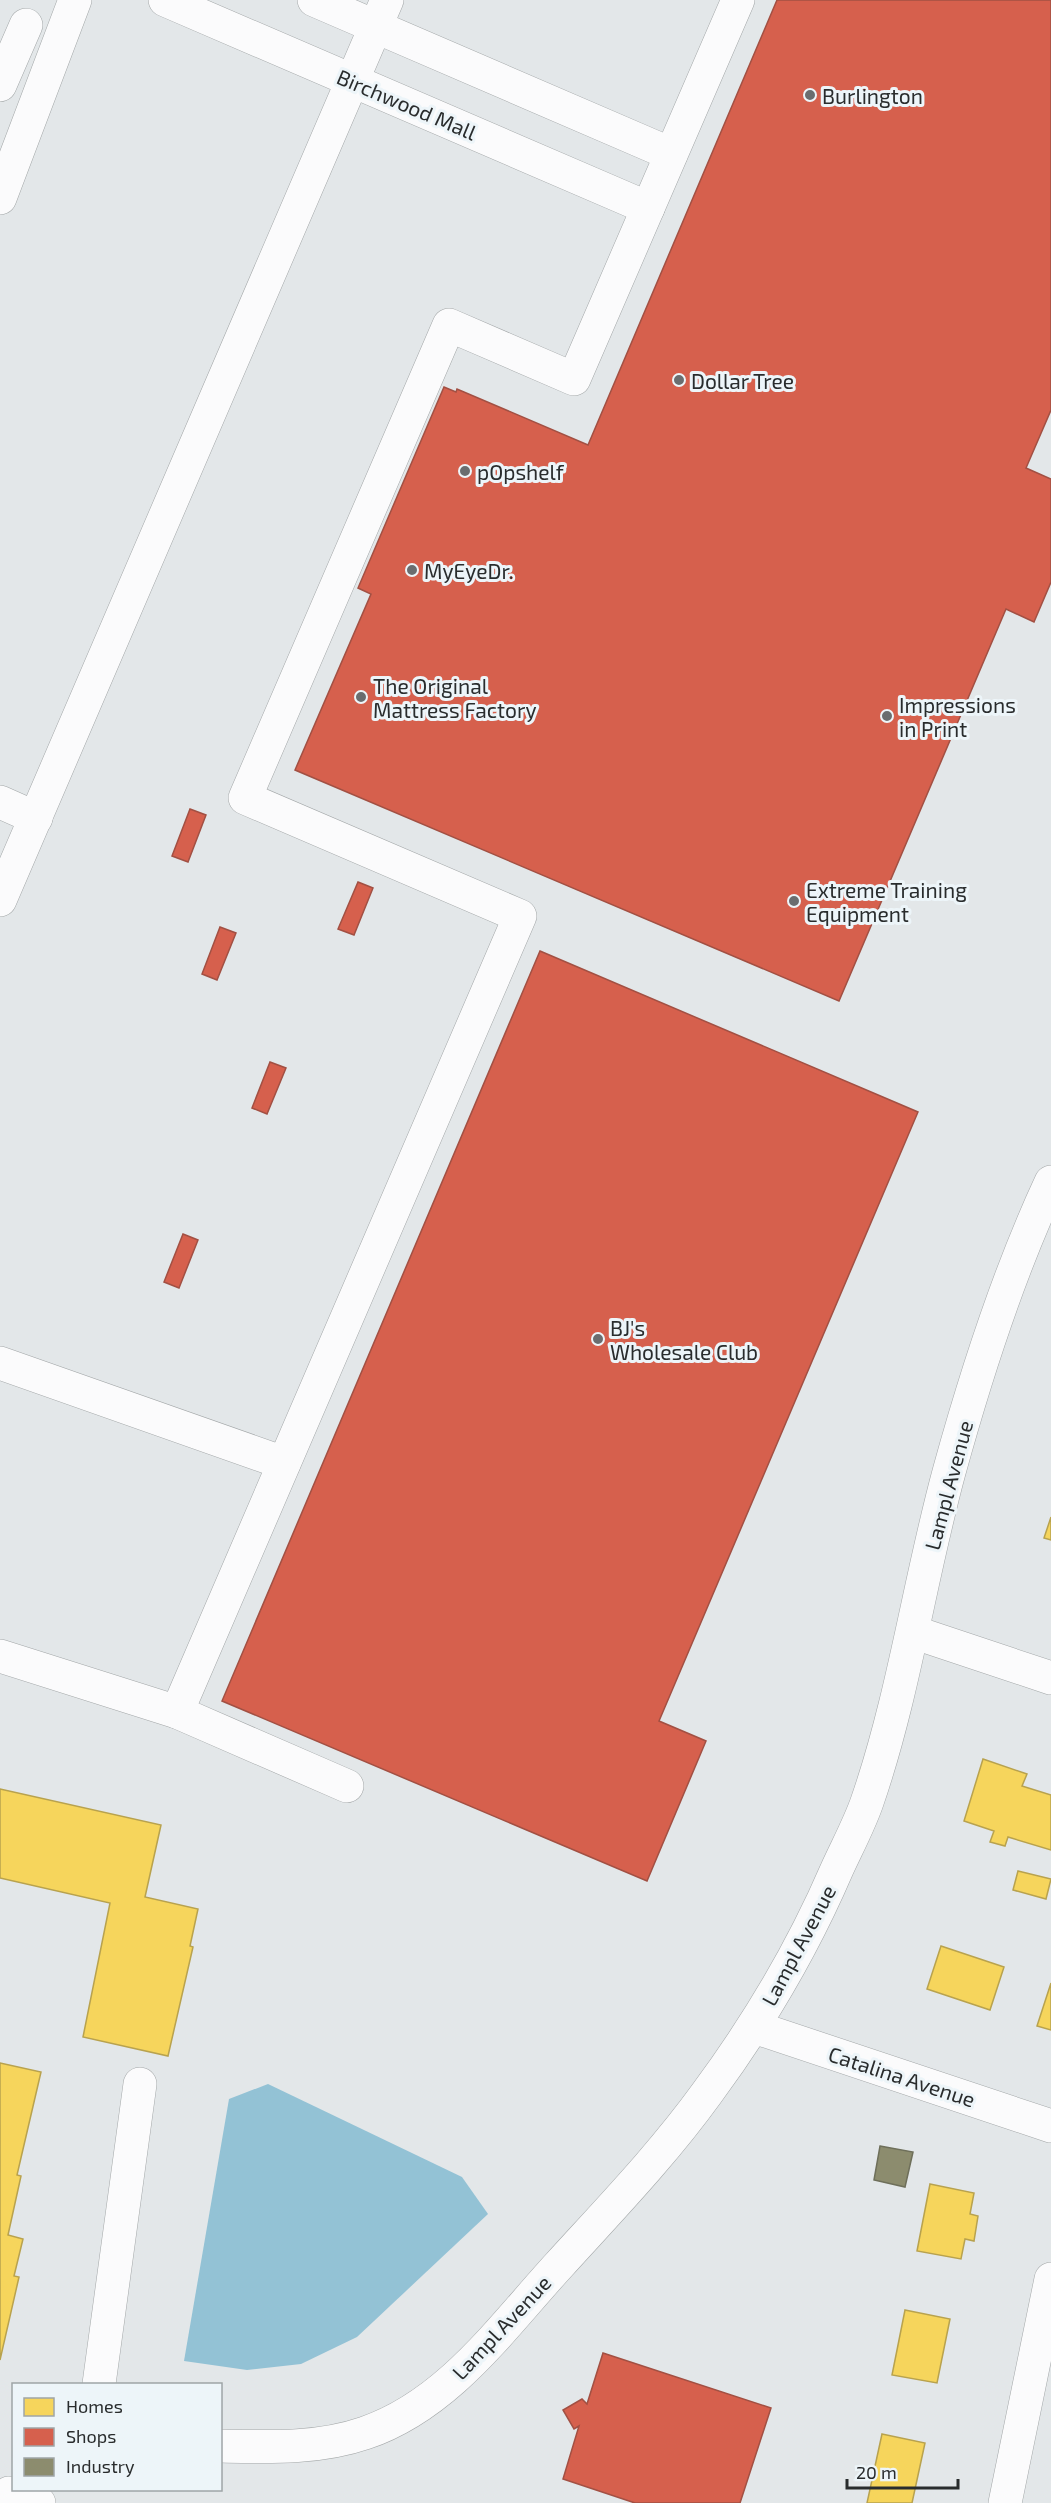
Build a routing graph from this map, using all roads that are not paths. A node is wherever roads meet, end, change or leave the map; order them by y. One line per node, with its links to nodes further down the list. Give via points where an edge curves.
1 (75, 0): 7 (street)
2 (165, 0): 8 (street, Birchwood Mall)
3 (314, 0): 5 (street)
4 (738, 0): 10 (street)
5 (382, 13): 8 (street); 10 (street)
6 (13, 19): 7 (street); 9 (street)
7 (60, 39): 11 (street)
8 (353, 81): 12 (street, Birchwood Mall); 14 (street)
9 (0, 85)
10 (671, 154): 12 (street)
11 (0, 198)
12 (648, 208): 18 (street, via 574,379 449,325 245,798 519,916)
13 (0, 802): 14 (street)
14 (36, 818): 15 (street)
15 (0, 900)
16 (1051, 1182): 19 (street, Lampl Avenue, via 1031,1225 984,1356 948,1473)
17 (0, 1363): 18 (street)
18 (284, 1464): 22 (street)
19 (913, 1632): 21 (street); 24 (street, Lampl Avenue, via 894,1715 865,1806 819,1911)
20 (0, 1656): 22 (street)
21 (1051, 1678)
22 (177, 1712): 23 (street)
23 (347, 1785)
24 (754, 2027): 26 (street, Catalina Avenue); 29 (street, Lampl Avenue, via 705,2097 615,2204 445,2387 417,2409 366,2433 286,2446)
25 (140, 2084): 28 (street)
26 (1051, 2126)
27 (1051, 2279): 30 (street)
28 (99, 2383)
29 (222, 2446)
30 (1005, 2503)

